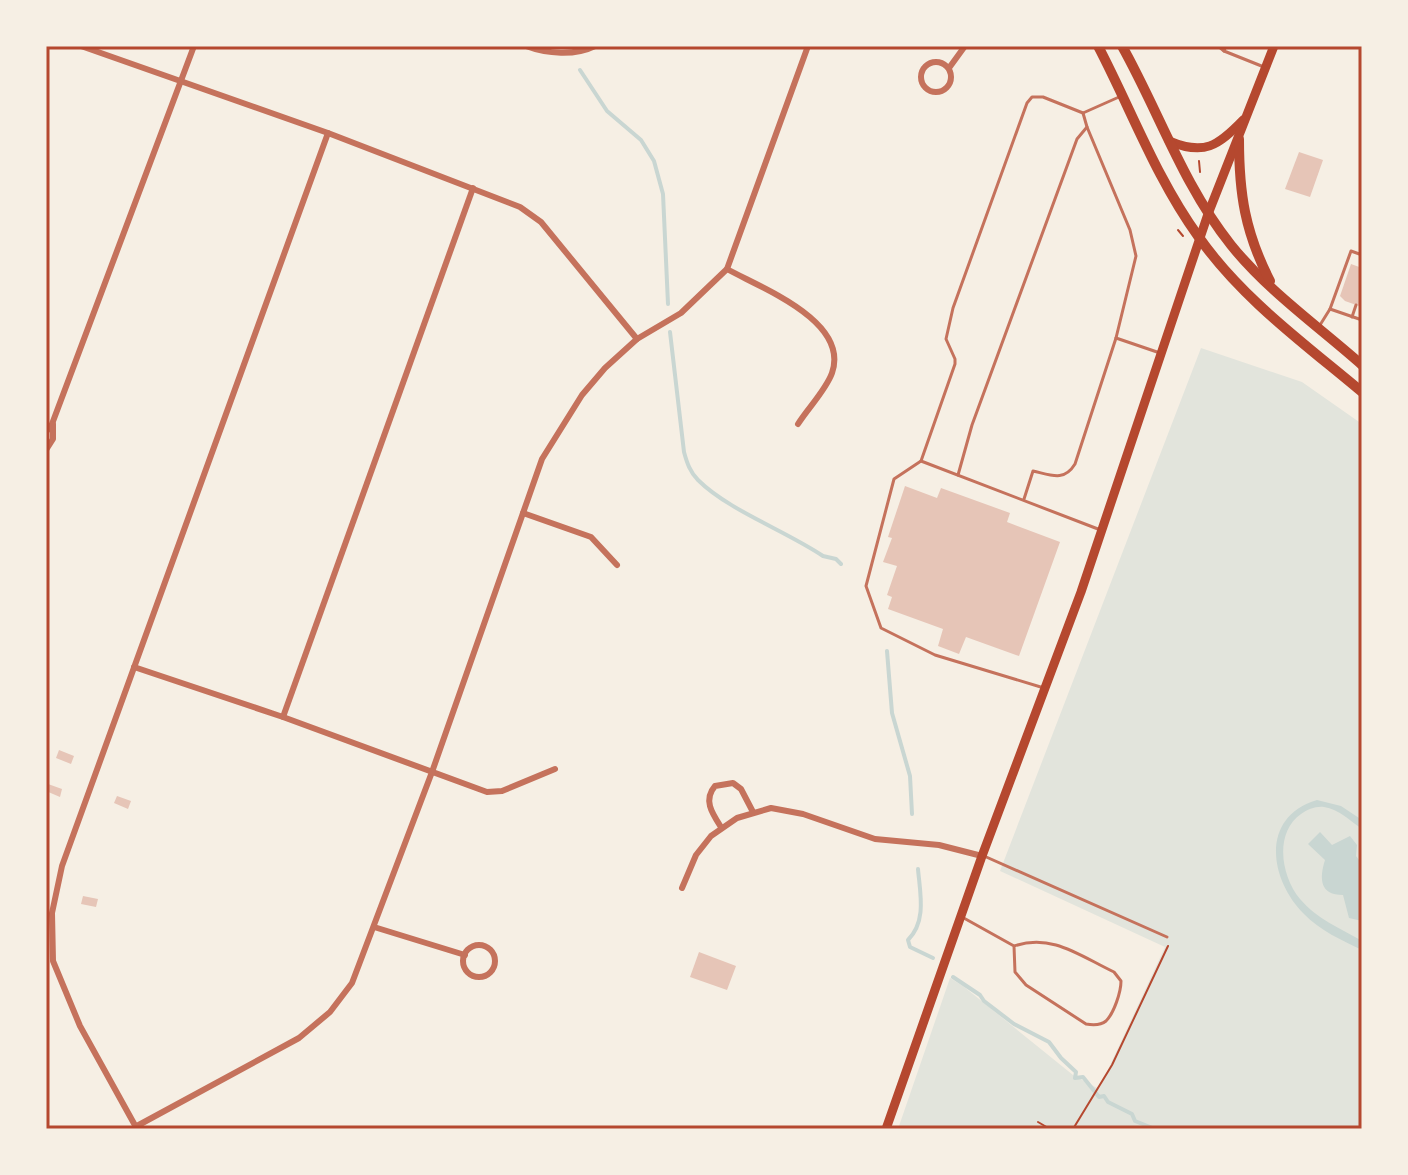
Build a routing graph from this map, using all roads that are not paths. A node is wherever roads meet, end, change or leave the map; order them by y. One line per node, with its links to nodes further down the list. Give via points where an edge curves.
1 (81, 46): 14 (street)
2 (194, 46): 14 (street)
3 (526, 46): 4 (street, via 560,53)
4 (595, 46)
5 (808, 46): 26 (street)
6 (965, 46): 12 (street)
7 (1098, 46): 15 (main road)
8 (1122, 46): 21 (main road)
9 (1218, 46): 11 (lane)
10 (1274, 46): 13 (main road)
11 (1225, 48): 13 (lane)
12 (949, 68): 12 (street, via 939,62 928,64 921,74 924,86 934,92 945,89 951,80)
13 (1266, 68): 17 (main road)
14 (181, 81): 19 (street); 38 (street)
15 (1123, 95): 16 (lane); 24 (main road)
16 (1083, 113): 18 (lane); 42 (lane, via 1043,97 1027,103 953,308 946,339 955,364)
17 (1246, 118): 20 (main road); 21 (main road, via 1211,146 1186,148)
18 (1087, 127): 33 (lane, via 1136,256); 43 (lane, via 1067,165)
19 (328, 133): 22 (street); 48 (street)
20 (1239, 139): 23 (main road); 27 (main road, via 1245,220)
21 (1169, 141): 23 (main road)
22 (473, 188): 34 (street, via 520,207 541,222); 50 (street)
23 (1208, 214): 24 (main road); 27 (main road)
24 (1199, 239): 35 (main road); 37 (main road, via 1255,302)
25 (1362, 255): 29 (lane, via 1351,251)
26 (727, 269): 34 (street, via 681,313); 39 (street, via 809,314 832,340 832,374)
27 (1275, 290): 32 (main road)
28 (1356, 305): 30 (lane)
29 (1330, 309): 30 (lane); 32 (lane)
30 (1352, 317): 31 (lane)
31 (1362, 320)
32 (1318, 327): 36 (main road)
33 (1116, 338): 35 (lane); 44 (lane, via 1075,464 1060,477 1033,471)
34 (637, 339): 45 (street, via 605,368 562,423 542,459)
35 (1160, 353): 46 (main road)
36 (1362, 365)
37 (1362, 392)
38 (53, 423): 40 (street); 41 (street, via 53,439)
39 (798, 424)
40 (46, 432)
41 (46, 450)
42 (921, 461): 43 (lane); 49 (lane, via 894,479 866,586 881,628 935,655)
43 (958, 475): 44 (lane)
44 (1024, 500): 46 (lane)
45 (523, 513): 47 (street, via 591,537); 52 (street)
46 (1102, 530): 49 (main road)
47 (617, 565)
48 (134, 667): 50 (street); 62 (street, via 62,866)
49 (1044, 688): 55 (main road)
50 (283, 717): 52 (street)
51 (555, 769): 52 (street, via 487,792)
52 (432, 772): 58 (street)
53 (753, 812): 54 (street); 54 (street, via 733,783 715,786 708,801); 55 (street, via 784,809 875,839 939,845)
54 (721, 827): 56 (street, via 696,855)
55 (982, 856): 57 (main road); 59 (lane)
56 (682, 888)
57 (962, 917): 60 (lane); 64 (main road)
58 (374, 927): 61 (street); 63 (street, via 352,983 315,1026)
59 (1167, 937)
60 (1014, 946): 60 (lane, via 1031,940 1051,942 1114,972 1121,989 1106,1021 1086,1024 1026,985 1015,972)
61 (465, 955): 61 (street, via 465,967 473,976 485,976 494,968 494,955 485,947 473,946)
62 (49, 962): 63 (street)
63 (136, 1128)
64 (886, 1129)

